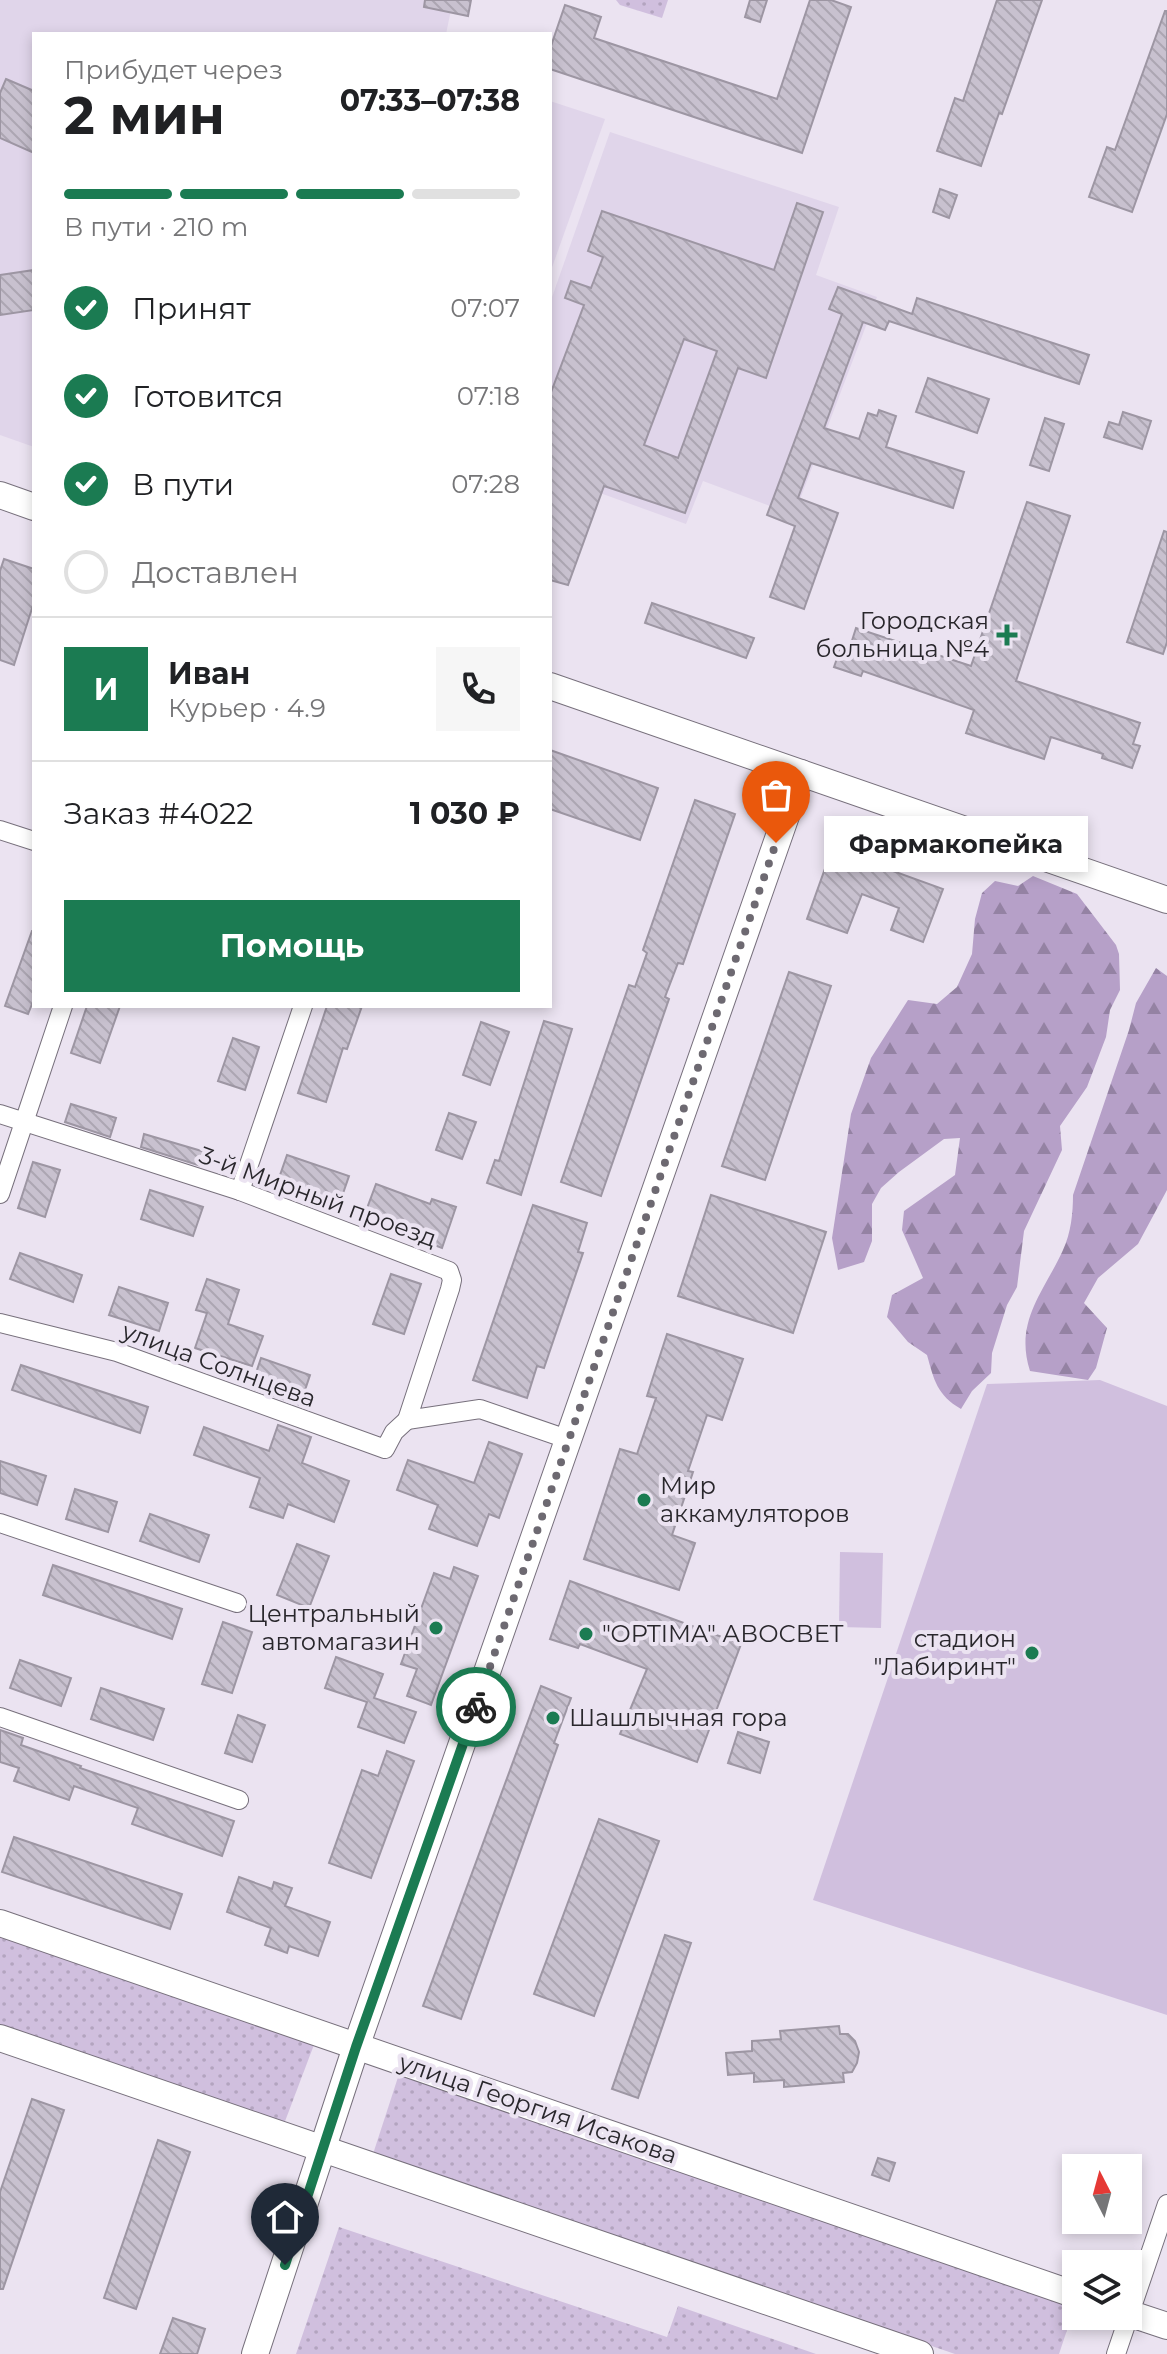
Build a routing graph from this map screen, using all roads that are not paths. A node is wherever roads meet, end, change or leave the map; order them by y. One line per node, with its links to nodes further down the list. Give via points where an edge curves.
1 (0, 495): 2 (street)
2 (32, 506)
3 (552, 687): 4 (street)
4 (801, 773): 7 (street); 16 (street)
5 (0, 830): 6 (street)
6 (32, 840)
7 (1167, 900)
8 (62, 1008): 11 (street)
9 (302, 1008): 12 (street)
10 (0, 1114): 11 (street, 3-й Мирный проезд)
11 (24, 1123): 12 (street, 3-й Мирный проезд); 13 (street)
12 (240, 1191): 15 (street, 3-й Мирный проезд, via 449,1271 450,1289)
13 (0, 1194)
14 (0, 1323): 15 (street, улица Солнцева, via 117,1352 385,1449)
15 (407, 1420): 16 (street, via 480,1409)
16 (567, 1439): 23 (street)
17 (0, 1523): 18 (street)
18 (237, 1603)
19 (0, 1717): 20 (street)
20 (239, 1800)
21 (0, 1923): 23 (street, улица Георгия Исакова)
22 (0, 2038): 24 (street)
23 (356, 2047): 24 (street); 27 (street, улица Георгия Исакова)
24 (323, 2149): 31 (street); 32 (street)
25 (1167, 2204): 26 (street)
26 (1142, 2276)
27 (1062, 2290)
28 (1142, 2317): 29 (street)
29 (1167, 2326)
30 (1124, 2330): 33 (street)
31 (255, 2354)
32 (920, 2354)
33 (1116, 2354)

